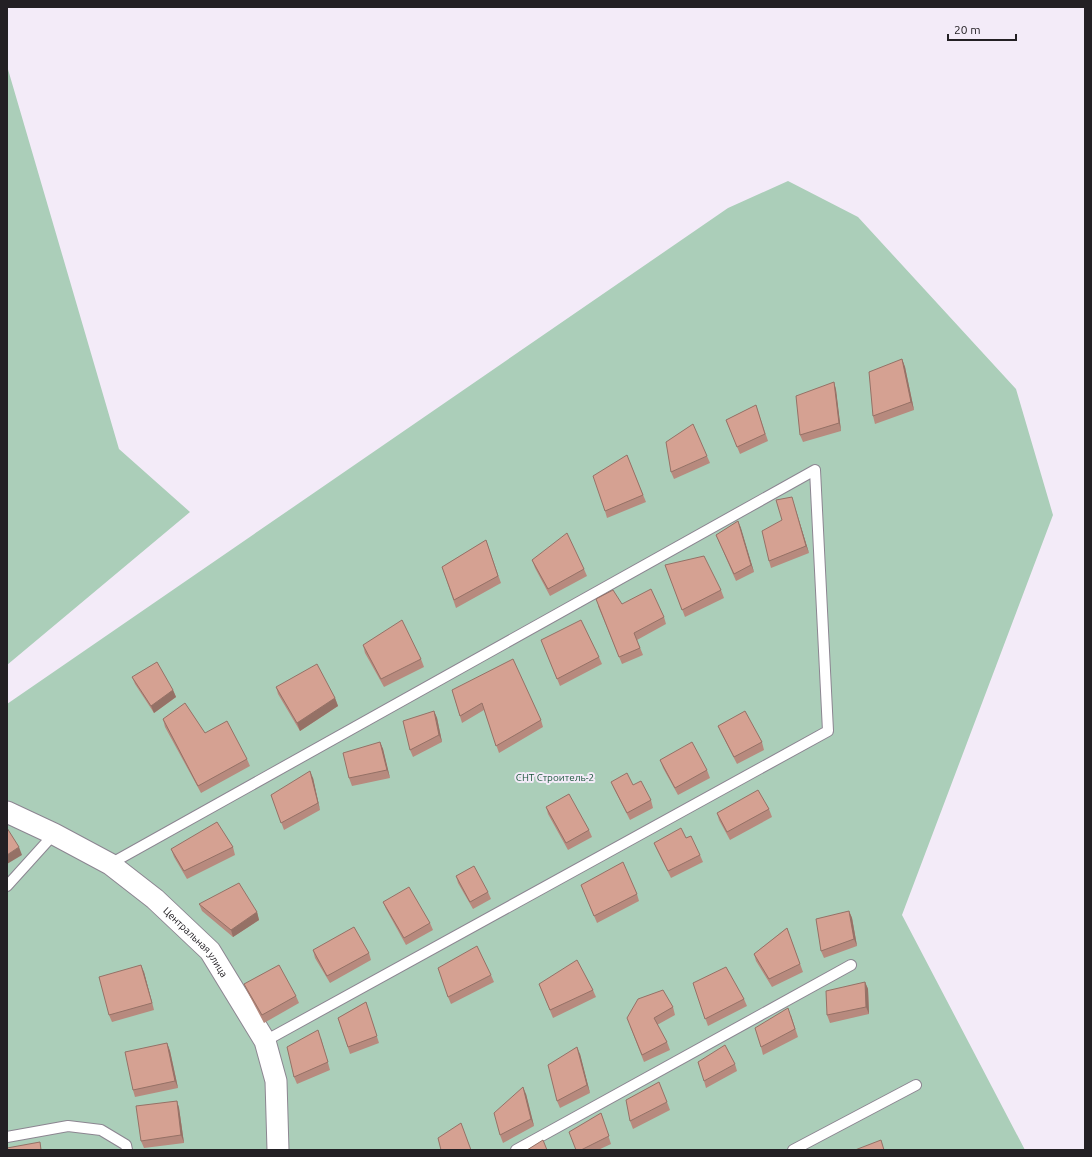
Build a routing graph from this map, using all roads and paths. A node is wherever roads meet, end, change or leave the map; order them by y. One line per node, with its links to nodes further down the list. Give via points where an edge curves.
1 (7, 812): 2 (street, Центральная улица)
2 (54, 834): 3 (street, Центральная улица); 4 (lane)
3 (110, 864): 6 (street, Центральная улица, via 155,899 210,951); 6 (lane, via 815,470 828,731)
4 (7, 886)
5 (851, 965): 11 (lane)
6 (265, 1041): 10 (street, Центральная улица, via 276,1081)
7 (916, 1085): 12 (lane)
8 (7, 1137): 9 (lane, via 68,1126 101,1130 126,1145)
9 (127, 1150)
10 (278, 1150)
11 (516, 1150)
12 (793, 1150)

